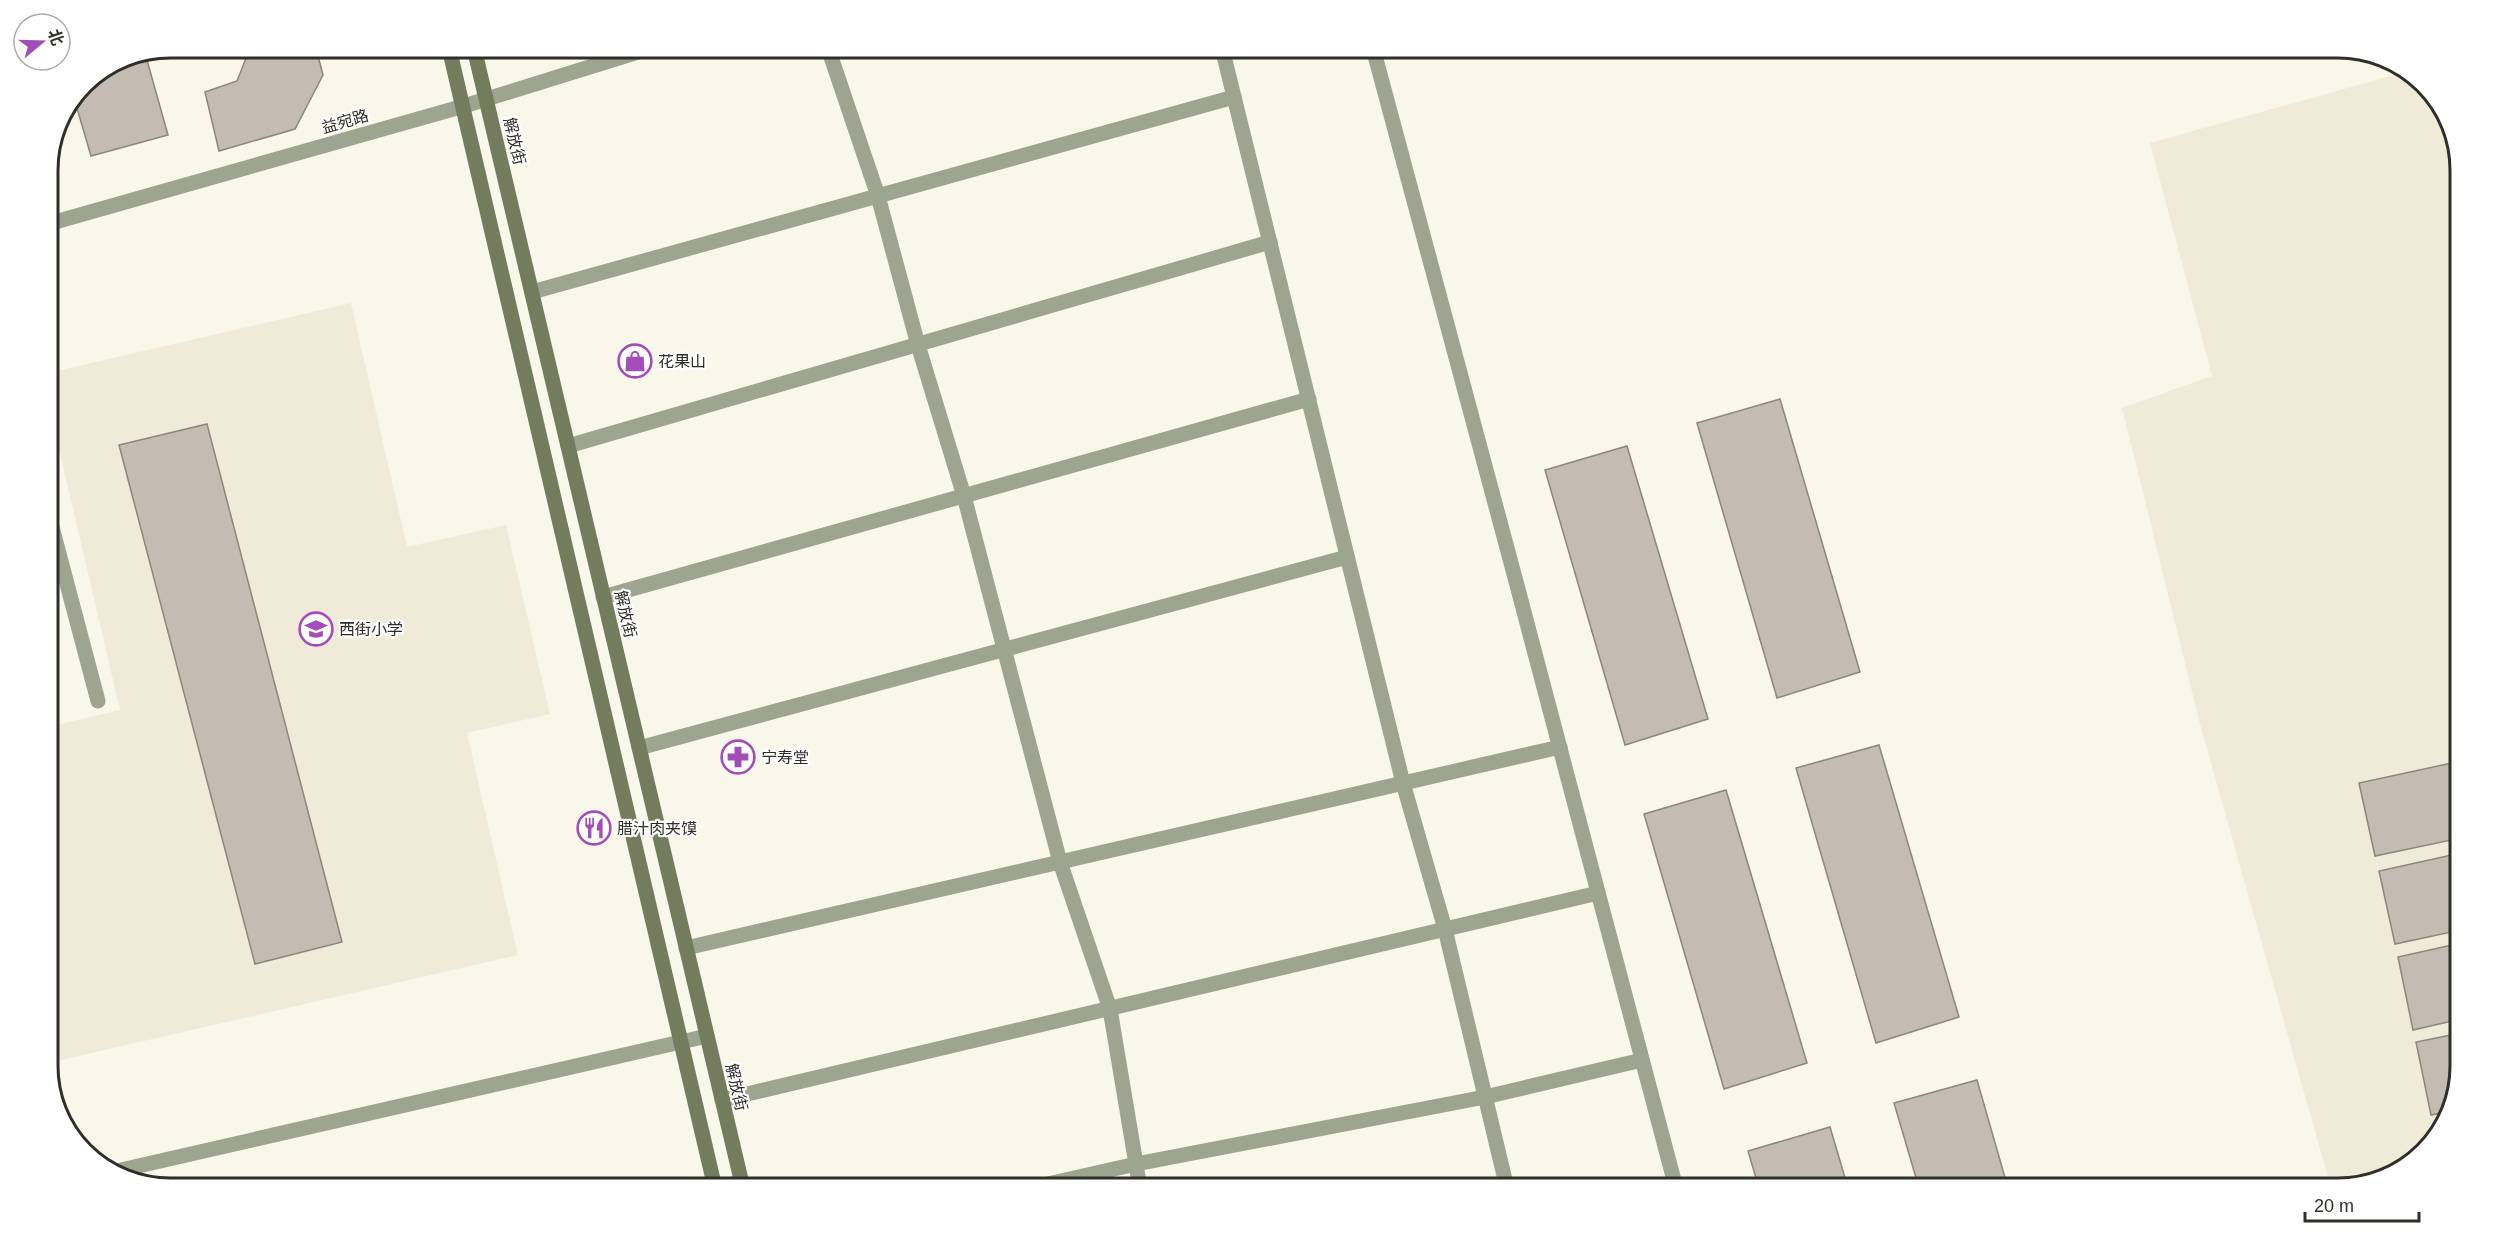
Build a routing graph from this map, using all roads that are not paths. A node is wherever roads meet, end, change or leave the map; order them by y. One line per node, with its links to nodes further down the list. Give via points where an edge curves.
1 (1376, 58): 23 (street)
2 (451, 59): 9 (main road)
3 (477, 59): 8 (main road, 解放街)
4 (616, 59): 8 (street, 益宛路)
5 (832, 59): 10 (street)
6 (1225, 59): 7 (street)
7 (1234, 97): 10 (street); 12 (street)
8 (486, 99): 9 (street, 益宛路); 13 (main road, 解放街)
9 (464, 106): 11 (street, 益宛路); 32 (main road)
10 (878, 196): 13 (street); 14 (street)
11 (59, 221)
12 (1270, 242): 14 (street); 15 (street)
13 (532, 292): 16 (main road, 解放街)
14 (918, 345): 16 (street); 17 (street)
15 (1309, 399): 17 (street); 19 (street)
16 (568, 446): 20 (main road, 解放街)
17 (964, 496): 20 (street); 21 (street)
18 (59, 554): 22 (street)
19 (1347, 557): 21 (street); 25 (street)
20 (603, 597): 24 (main road, 解放街)
21 (1003, 650): 24 (street); 26 (street)
22 (98, 701)
23 (1560, 747): 25 (street); 27 (street)
24 (639, 748): 29 (main road, 解放街)
25 (1403, 783): 26 (street); 28 (street)
26 (1060, 862): 29 (street); 30 (street)
27 (1598, 893): 28 (street); 33 (street)
28 (1445, 930): 30 (street); 34 (street)
29 (686, 948): 31 (main road, 解放街)
30 (1110, 1009): 35 (street); 36 (street)
31 (707, 1036): 32 (street); 35 (main road, 解放街)
32 (681, 1042): 37 (street); 38 (main road)
33 (1642, 1060): 34 (street); 43 (street)
34 (1485, 1097): 36 (street); 42 (street)
35 (722, 1100): 39 (main road, 解放街)
36 (1136, 1164): 40 (street); 41 (street)
37 (127, 1169)
38 (713, 1178)
39 (740, 1178)
40 (1074, 1178)
41 (1138, 1178)
42 (1505, 1178)
43 (1673, 1178)

